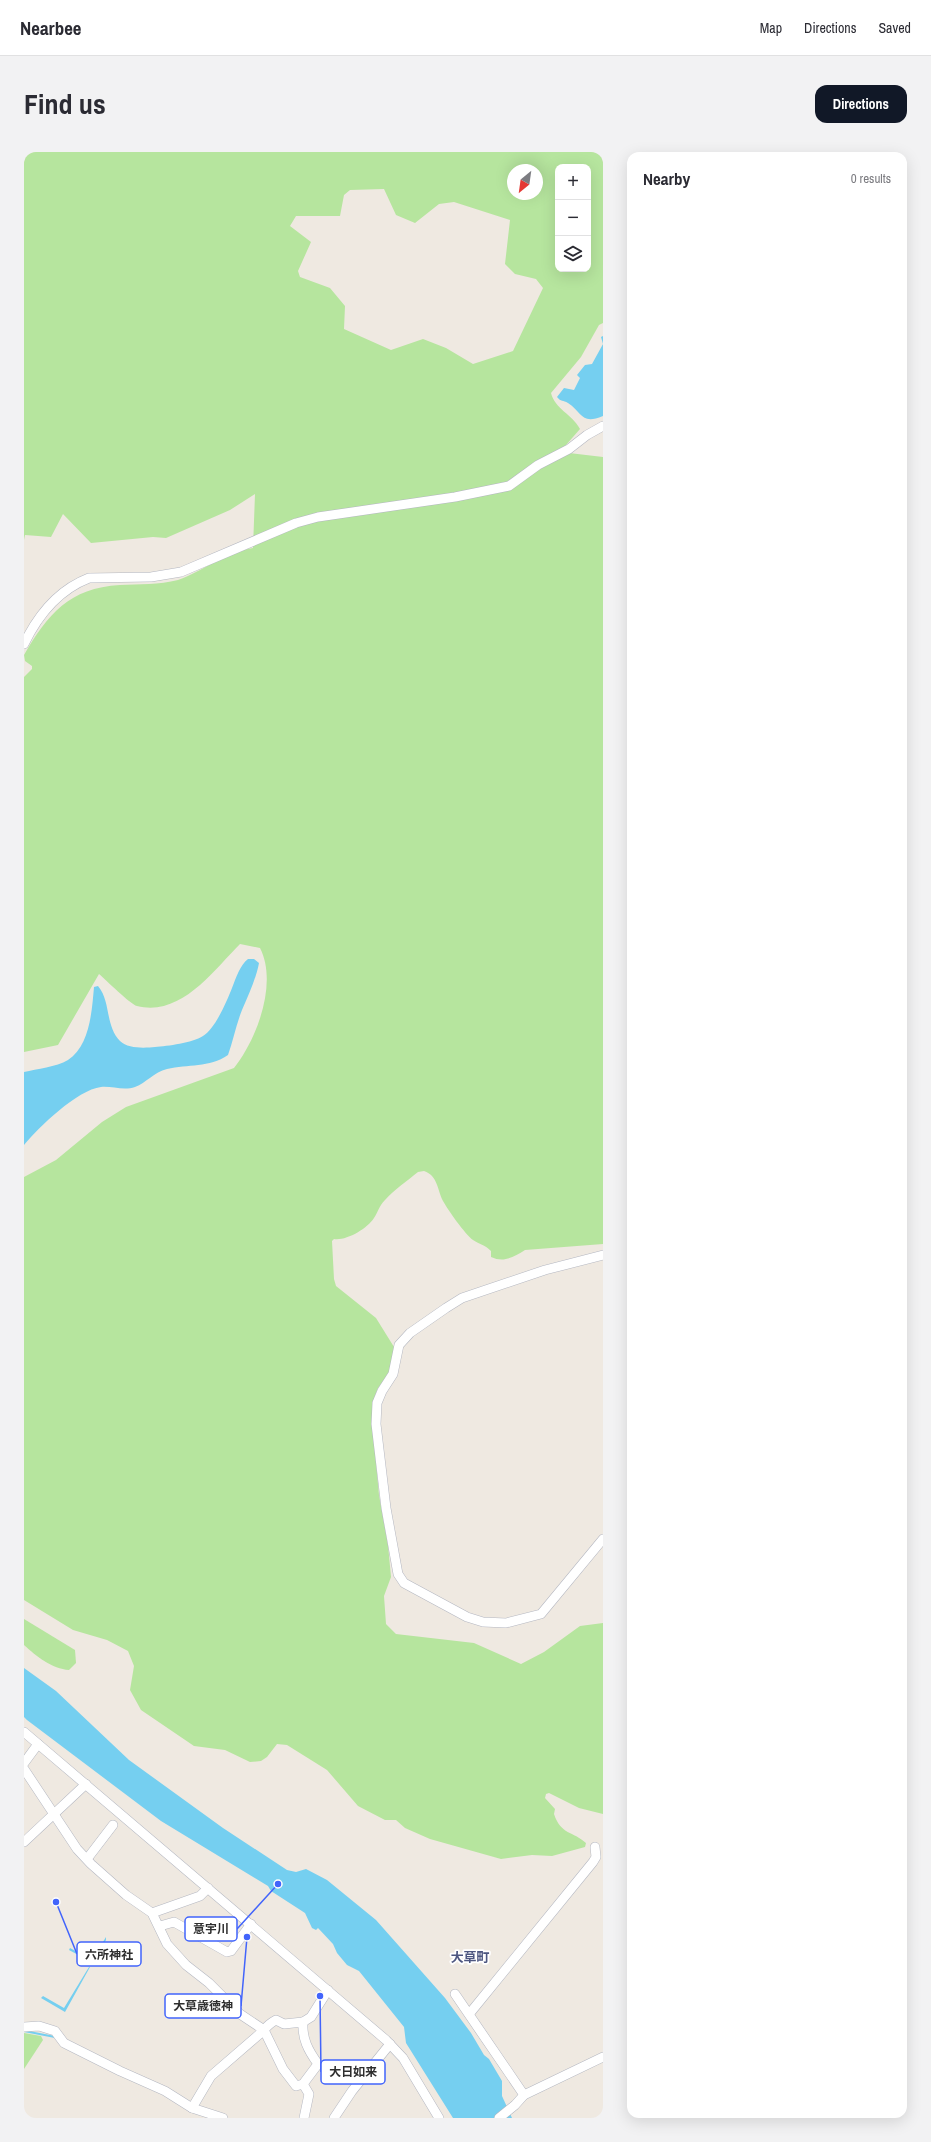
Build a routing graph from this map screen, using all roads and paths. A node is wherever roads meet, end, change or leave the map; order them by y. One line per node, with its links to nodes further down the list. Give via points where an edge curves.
1 (603, 426): 2 (street, via 569,449 538,465 509,486 454,497 318,517 296,523 167,576 89,578 49,604 36,620)
2 (24, 644)
3 (603, 1255): 4 (street, via 545,1270 462,1298 410,1333 399,1345 393,1374 377,1404 376,1424 386,1508 398,1574 404,1583 451,1610 467,1617 491,1622 506,1622 541,1614)
4 (603, 1539)
5 (24, 1732): 6 (street)
6 (38, 1744): 7 (street); 9 (street)
7 (24, 1763)
8 (24, 1769): 10 (street)
9 (86, 1784): 10 (street); 15 (street)
10 (54, 1814): 12 (street); 14 (street, via 77,1849)
11 (112, 1825): 14 (street)
12 (26, 1837)
13 (594, 1847): 21 (street, via 596,1857 593,1862)
14 (87, 1859): 16 (street, via 126,1895)
15 (208, 1888): 16 (street, via 200,1896); 17 (street)
16 (152, 1913): 18 (street)
17 (251, 1924): 18 (street, via 231,1951 227,1952 174,1922); 19 (street)
18 (160, 1926): 24 (street, via 167,1944 186,1965 209,1983 240,2014)
19 (328, 1990): 22 (street, via 311,2017); 25 (street)
20 (455, 1994): 21 (street)
21 (470, 2013): 28 (street)
22 (304, 2022): 24 (street, via 284,2024 276,2020); 27 (street, via 307,2048 318,2064)
23 (24, 2027): 29 (street, via 39,2026 55,2031 64,2043 165,2091)
24 (264, 2030): 27 (street, via 283,2069 296,2086); 29 (street, via 211,2076)
25 (390, 2044): 32 (street); 33 (street, via 414,2075)
26 (603, 2057): 28 (street)
27 (303, 2084): 31 (street, via 309,2094)
28 (524, 2095): 34 (street, via 515,2106)
29 (192, 2108): 30 (street)
30 (223, 2118)
31 (304, 2118)
32 (334, 2118)
33 (439, 2118)
34 (499, 2118)

